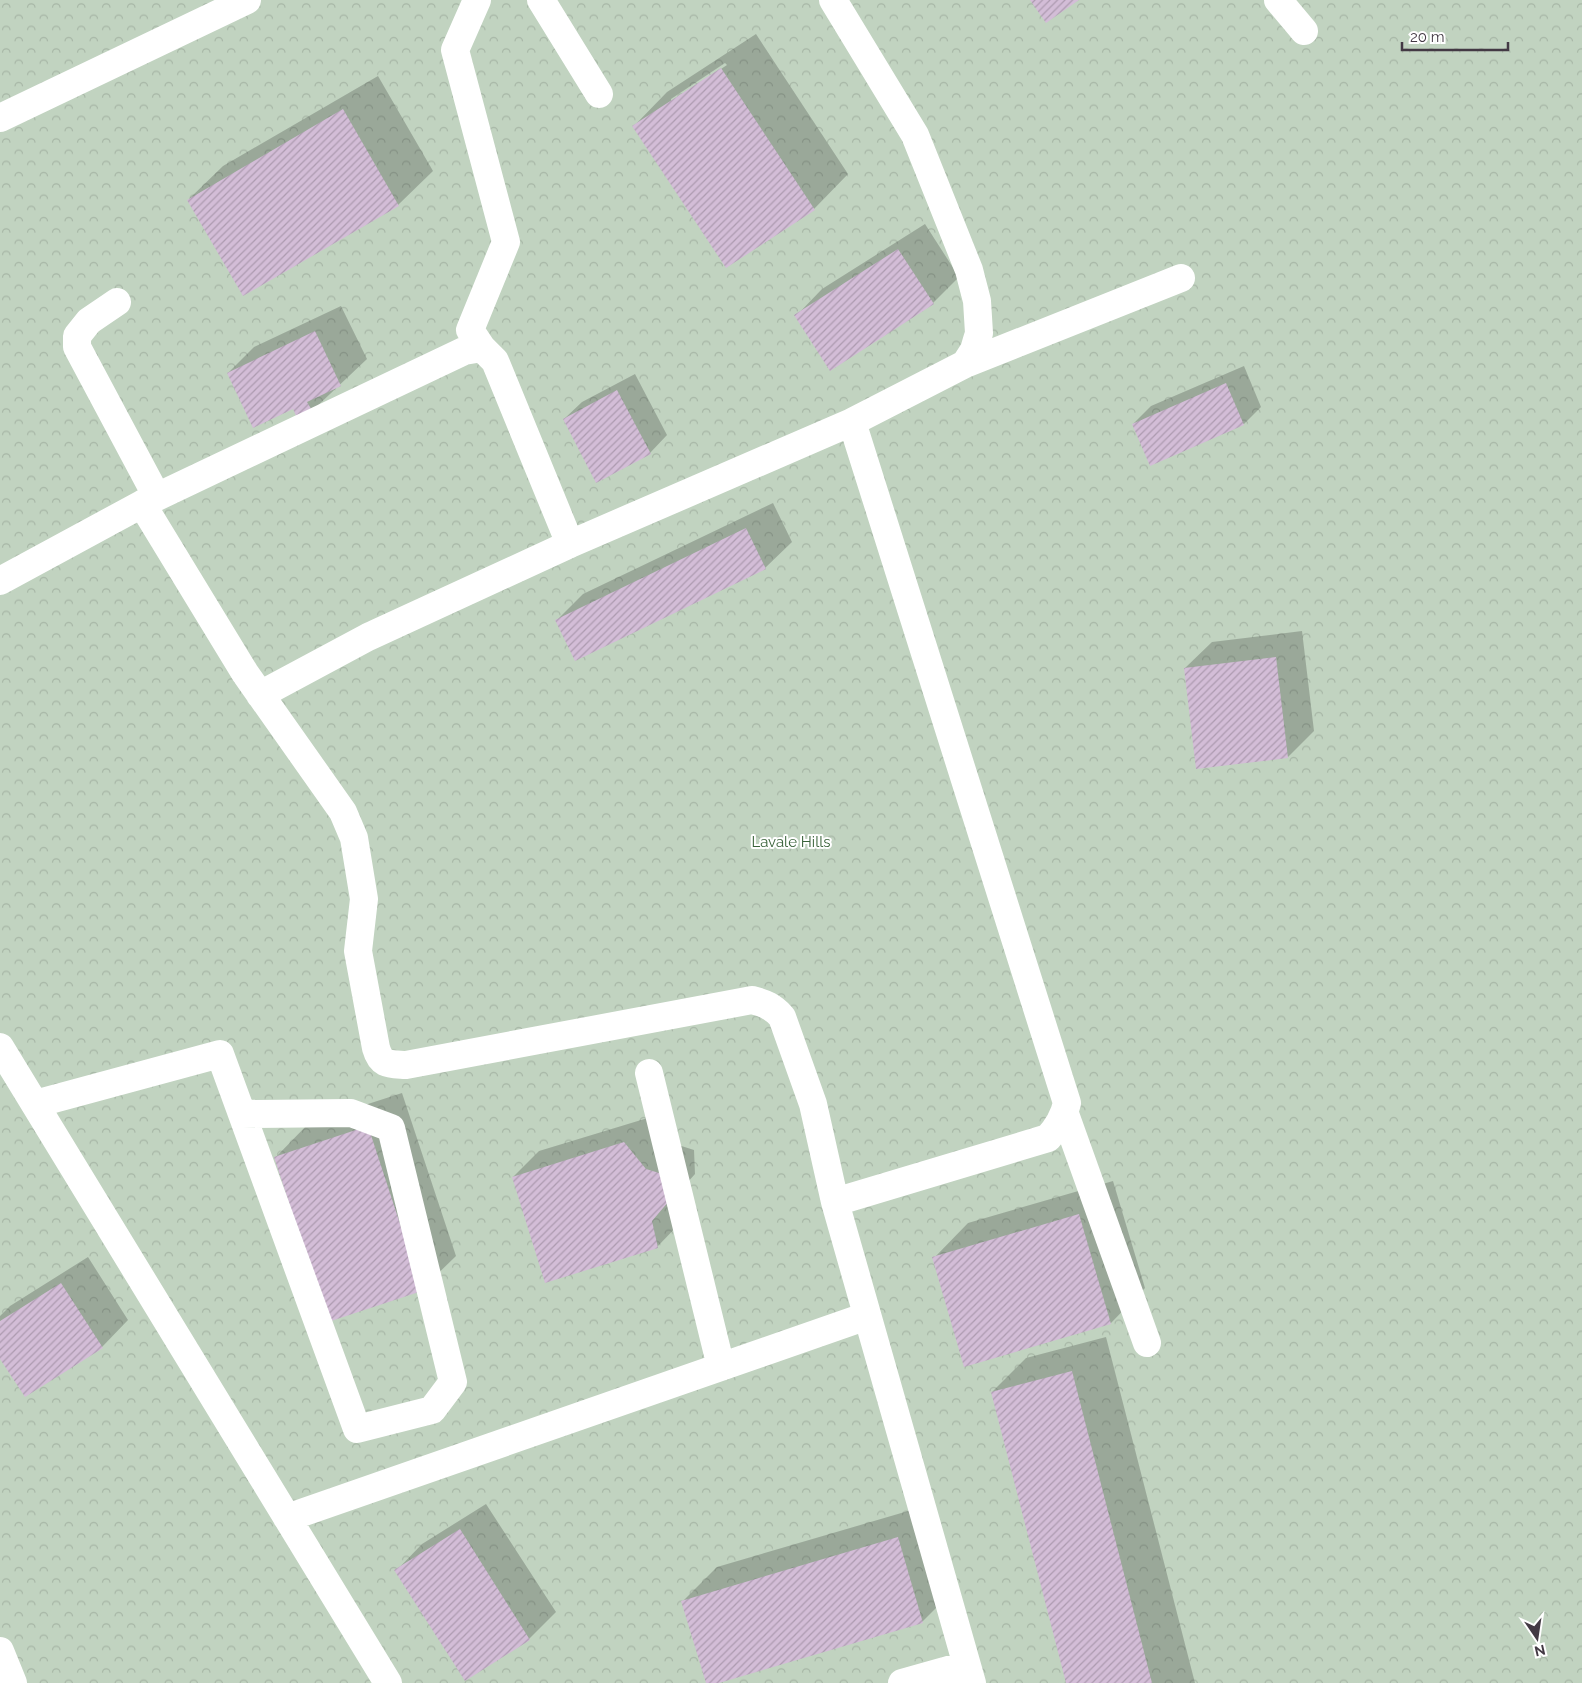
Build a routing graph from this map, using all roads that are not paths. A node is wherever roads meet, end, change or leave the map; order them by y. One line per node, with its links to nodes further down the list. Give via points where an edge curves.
1 (247, 0): 8 (lane)
2 (477, 0): 11 (lane, via 455,50 506,242 470,330)
3 (541, 0): 7 (lane)
4 (833, 0): 12 (lane, via 915,136 969,270 977,301 979,334)
5 (1278, 0): 6 (lane)
6 (1304, 30)
7 (599, 94)
8 (0, 118)
9 (1181, 278): 12 (lane)
10 (117, 302): 14 (lane, via 89,321 77,336 77,347)
11 (482, 348): 14 (lane, via 464,351); 15 (lane, via 495,362)
12 (965, 364): 13 (lane)
13 (852, 422): 15 (lane); 23 (lane, via 1067,1103)
14 (150, 500): 16 (lane); 17 (lane)
15 (570, 544): 17 (lane, via 368,637)
16 (0, 581)
17 (260, 695): 24 (lane, via 343,812 354,838 364,899 358,951 376,1048 383,1062 406,1065 752,1000 766,1003 782,1018 813,1104)
18 (0, 1047): 20 (lane)
19 (649, 1073): 27 (lane)
20 (9, 1079): 21 (lane)
21 (35, 1104): 22 (lane, via 220,1054); 28 (lane)
22 (242, 1114): 22 (lane, via 357,1429 432,1410 453,1382 391,1128 351,1113)
23 (1065, 1114): 24 (lane, via 1048,1138); 26 (lane)
24 (835, 1202): 25 (lane)
25 (867, 1316): 27 (lane); 30 (lane)
26 (1148, 1343)
27 (722, 1367): 28 (lane)
28 (287, 1518): 31 (lane)
29 (0, 1652): 32 (lane)
30 (969, 1674): 33 (lane)
31 (379, 1676)
32 (13, 1683)
33 (902, 1683)

